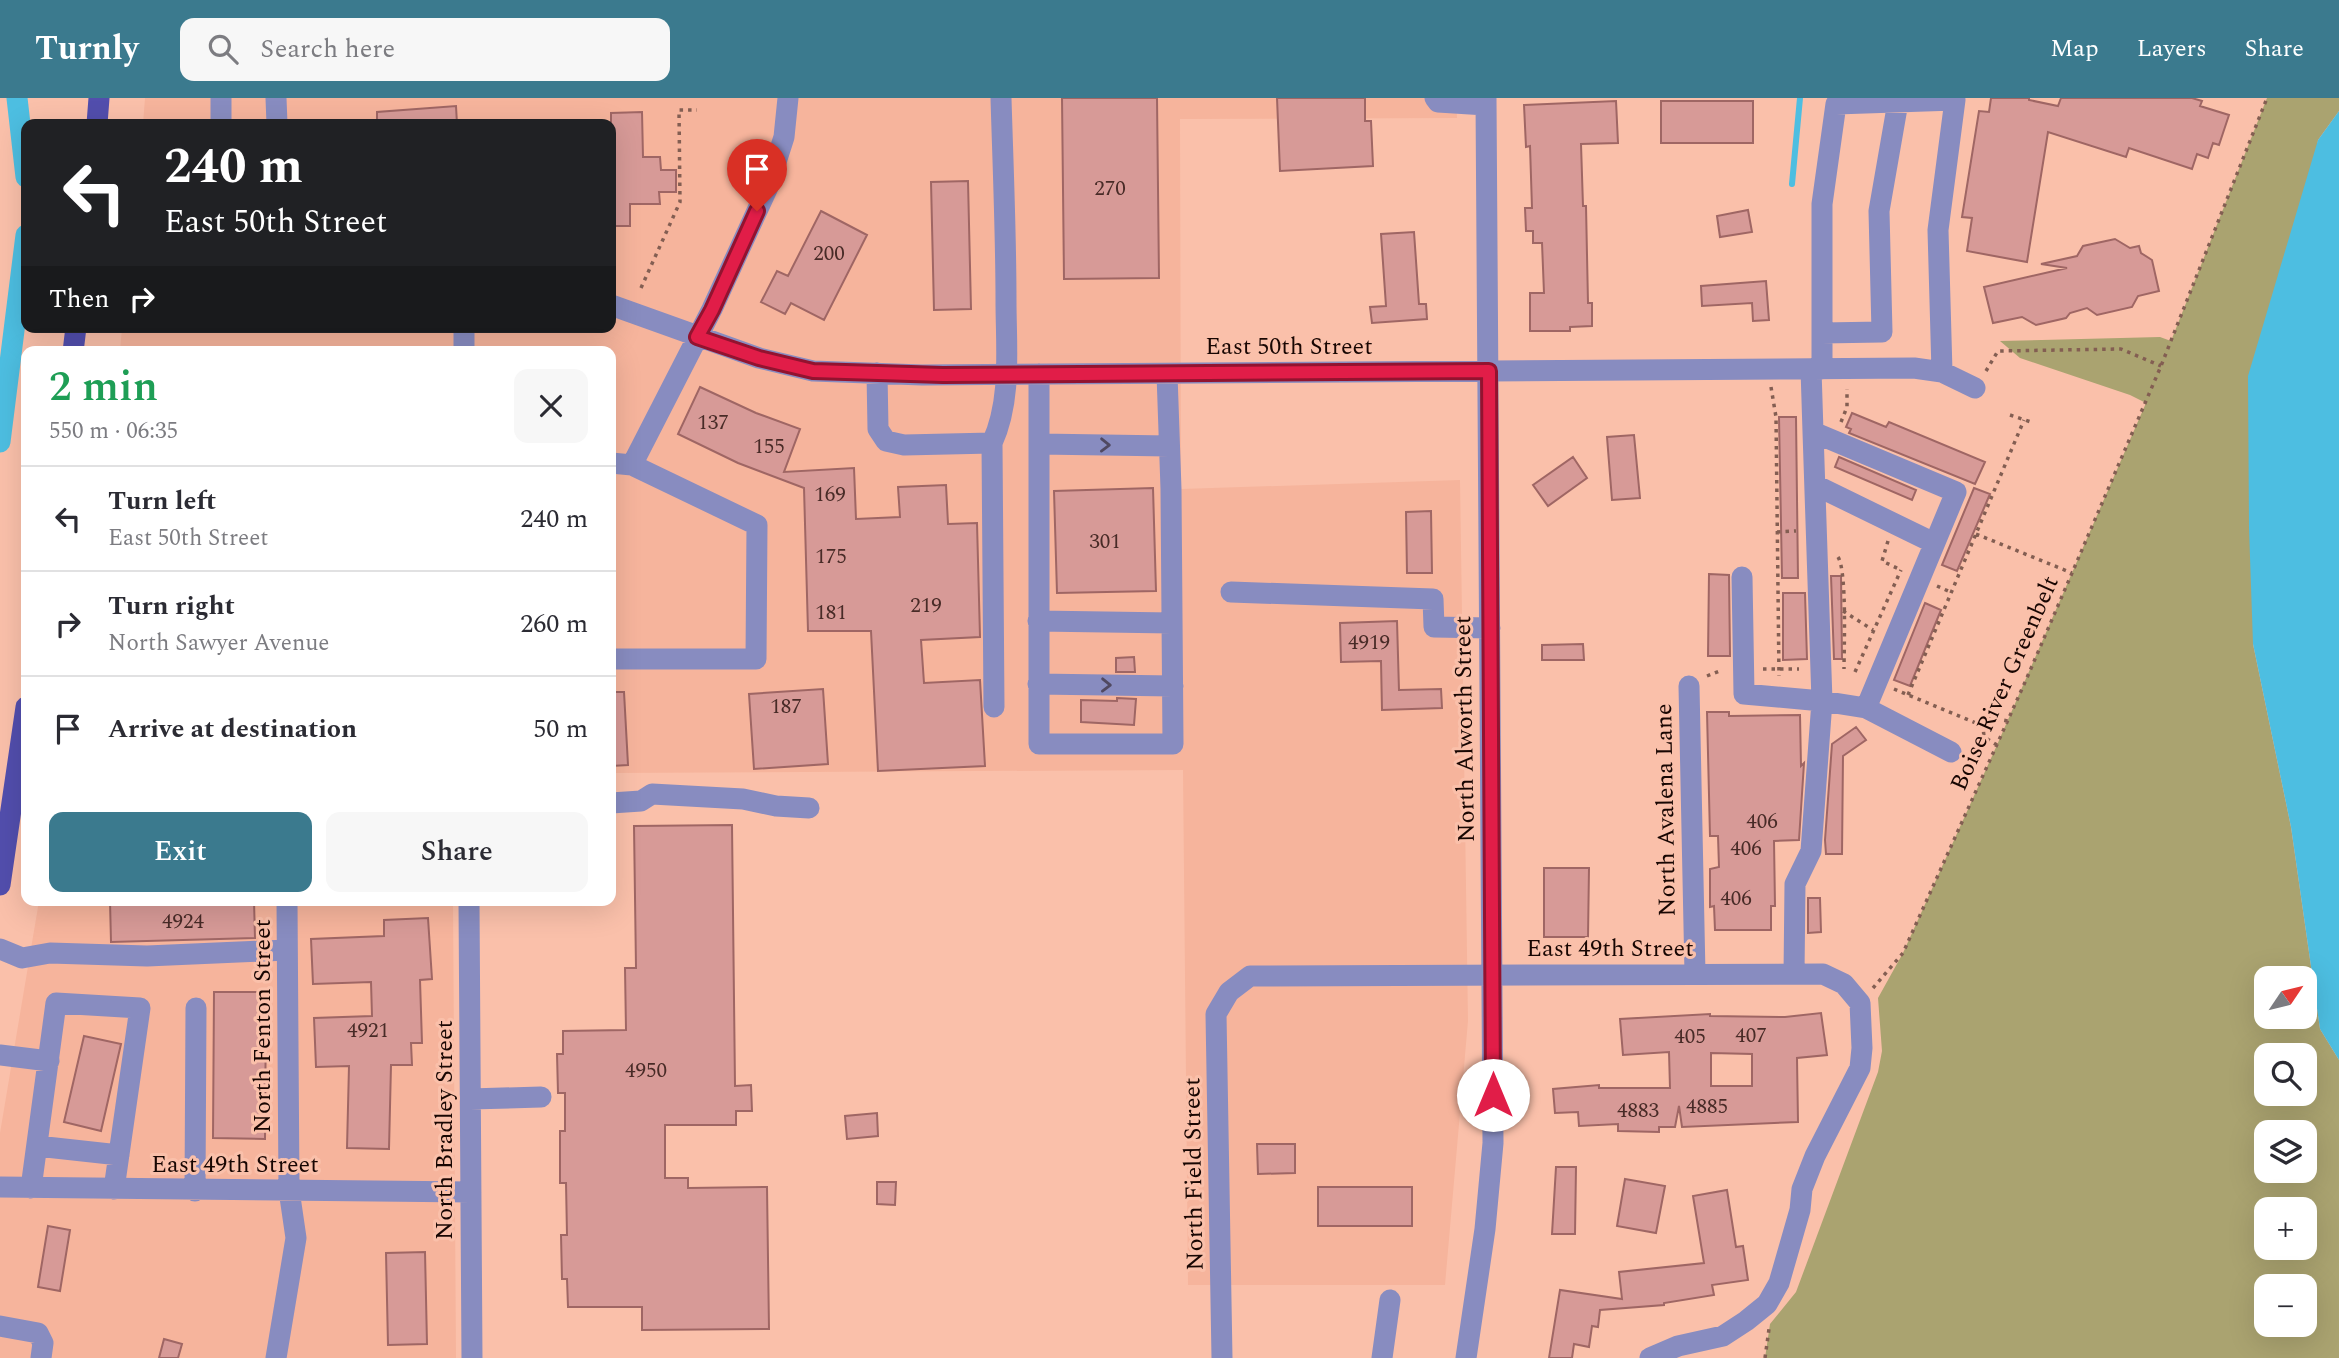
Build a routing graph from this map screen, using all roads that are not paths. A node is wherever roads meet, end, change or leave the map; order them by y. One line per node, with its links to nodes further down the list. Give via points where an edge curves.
1 (99, 98): 9 (main road)
2 (221, 98): 10 (street)
3 (276, 98): 11 (street)
4 (788, 98): 14 (street, via 784,137 768,187)
5 (1001, 98): 20 (street)
6 (1435, 98): 7 (street, via 1438,102)
7 (1486, 102): 16 (street, North Alworth Street)
8 (1898, 102): 13 (street, via 1879,211 1882,332); 13 (street, via 1836,104 1822,204); 17 (street, via 1955,100 1938,230)
9 (97, 119)
10 (221, 119)
11 (277, 119)
12 (616, 307): 14 (street, East 50th Street)
13 (1822, 333): 15 (street)
14 (697, 337): 18 (street, East 50th Street, via 813,371); 28 (street)
15 (1816, 369): 16 (street, East 50th Street); 17 (street, East 50th Street); 23 (street)
16 (1489, 371): 19 (street, East 50th Street); 35 (street, North Alworth Street)
17 (1942, 372): 22 (street, East 50th Street)
18 (877, 373): 20 (street, East 50th Street); 24 (street, via 878,429 886,441 904,445)
19 (1167, 373): 21 (street, East 50th Street); 26 (street)
20 (1006, 374): 21 (street, East 50th Street); 24 (street, via 999,427)
21 (1039, 374): 25 (street)
22 (1975, 388)
23 (1813, 432): 29 (street); 30 (street, via 1955,492)
24 (992, 443): 41 (street)
25 (1040, 444): 26 (street, one-way to 26); 33 (street)
26 (1169, 446): 34 (street)
27 (616, 463): 28 (street)
28 (632, 465): 36 (street, via 757,525 756,659)
29 (1815, 485): 30 (street); 40 (street)
30 (1934, 543): 42 (street)
31 (1742, 577): 40 (street, via 1744,694)
32 (1231, 592): 35 (street, via 1433,599 1434,627)
33 (1038, 621): 34 (street); 38 (street)
34 (1172, 624): 39 (street)
35 (1489, 628): 54 (street, North Alworth Street)
36 (616, 659)
37 (1696, 682): 52 (street, North Avalena Lane)
38 (1038, 684): 39 (street, one-way to 39); 39 (street, via 1039,744 1173,744)
39 (1173, 687)
40 (1822, 701): 42 (street); 53 (street, via 1811,851 1795,884)
41 (994, 707)
42 (1866, 708): 43 (street)
43 (1951, 752)
44 (21, 787): 47 (main road)
45 (616, 803): 46 (street, via 641,801 652,794)
46 (809, 807)
47 (0, 884)
48 (287, 906): 51 (street, North Fenton Street)
49 (469, 906): 60 (street, North Bradley Street)
50 (0, 949): 51 (street, via 22,958 50,953 147,956)
51 (287, 950): 66 (street, North Fenton Street)
52 (1695, 974): 53 (street, East 49th Street); 54 (street, East 49th Street)
53 (1794, 974): 77 (street, East 49th Street, via 1823,974 1844,984 1860,1003 1860,1068 1815,1156 1802,1189 1788,1256 1767,1304 1723,1336)
54 (1493, 975): 55 (street, East 49th Street, via 1250,975); 76 (street, North Alworth Street, via 1493,1143)
55 (1229, 992): 74 (street, North Field Street, via 1216,1014)
56 (195, 1008): 67 (street)
57 (0, 1055): 58 (street)
58 (49, 1061): 61 (street); 62 (street, via 56,1003 140,1008)
59 (541, 1097): 60 (street)
60 (470, 1099): 68 (street, North Bradley Street)
61 (37, 1146): 62 (street); 64 (street)
62 (119, 1155): 65 (street)
63 (0, 1187): 64 (street, East 49th Street)
64 (31, 1188): 65 (street, East 49th Street)
65 (114, 1189): 67 (street, East 49th Street)
66 (289, 1190): 67 (street, East 49th Street); 68 (street, East 49th Street); 72 (street, North Fenton Street, via 296,1238)
67 (195, 1191)
68 (471, 1192): 73 (street, North Bradley Street)
69 (1390, 1300): 75 (street)
70 (0, 1326): 71 (street, via 37,1333 43,1343)
71 (41, 1358)
72 (276, 1358)
73 (472, 1358)
74 (1222, 1358)
75 (1382, 1358)
76 (1466, 1358)
77 (1650, 1358)

